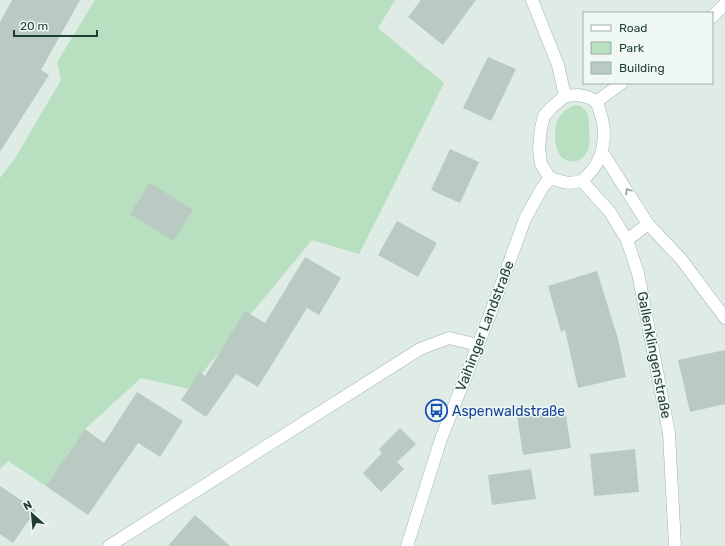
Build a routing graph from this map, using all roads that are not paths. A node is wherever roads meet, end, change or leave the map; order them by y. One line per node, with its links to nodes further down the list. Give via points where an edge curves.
1 (532, 0): 5 (street, via 558,65)
2 (725, 4): 3 (street)
3 (713, 16)
4 (621, 84): 6 (street)
5 (566, 96): 6 (street, via 587,96); 8 (street, via 544,116 541,128 541,164)
6 (596, 102): 7 (street, via 605,130)
7 (602, 152): 9 (street, via 592,172); 10 (street, one-way to 7)
8 (550, 178): 9 (street, via 566,183); 13 (street, Vaihinger Landstraße, via 525,219)
9 (582, 181): 11 (street, Gallenklingenstraße, via 610,212)
10 (648, 224): 11 (street); 12 (street, via 681,259)
11 (627, 240): 16 (street, Gallenklingenstraße, via 638,273 669,433)
12 (725, 318)
13 (478, 345): 14 (street, via 449,338 420,349); 15 (street, Vaihinger Landstraße, via 441,439)
14 (109, 546)
15 (406, 546)
16 (674, 546)

